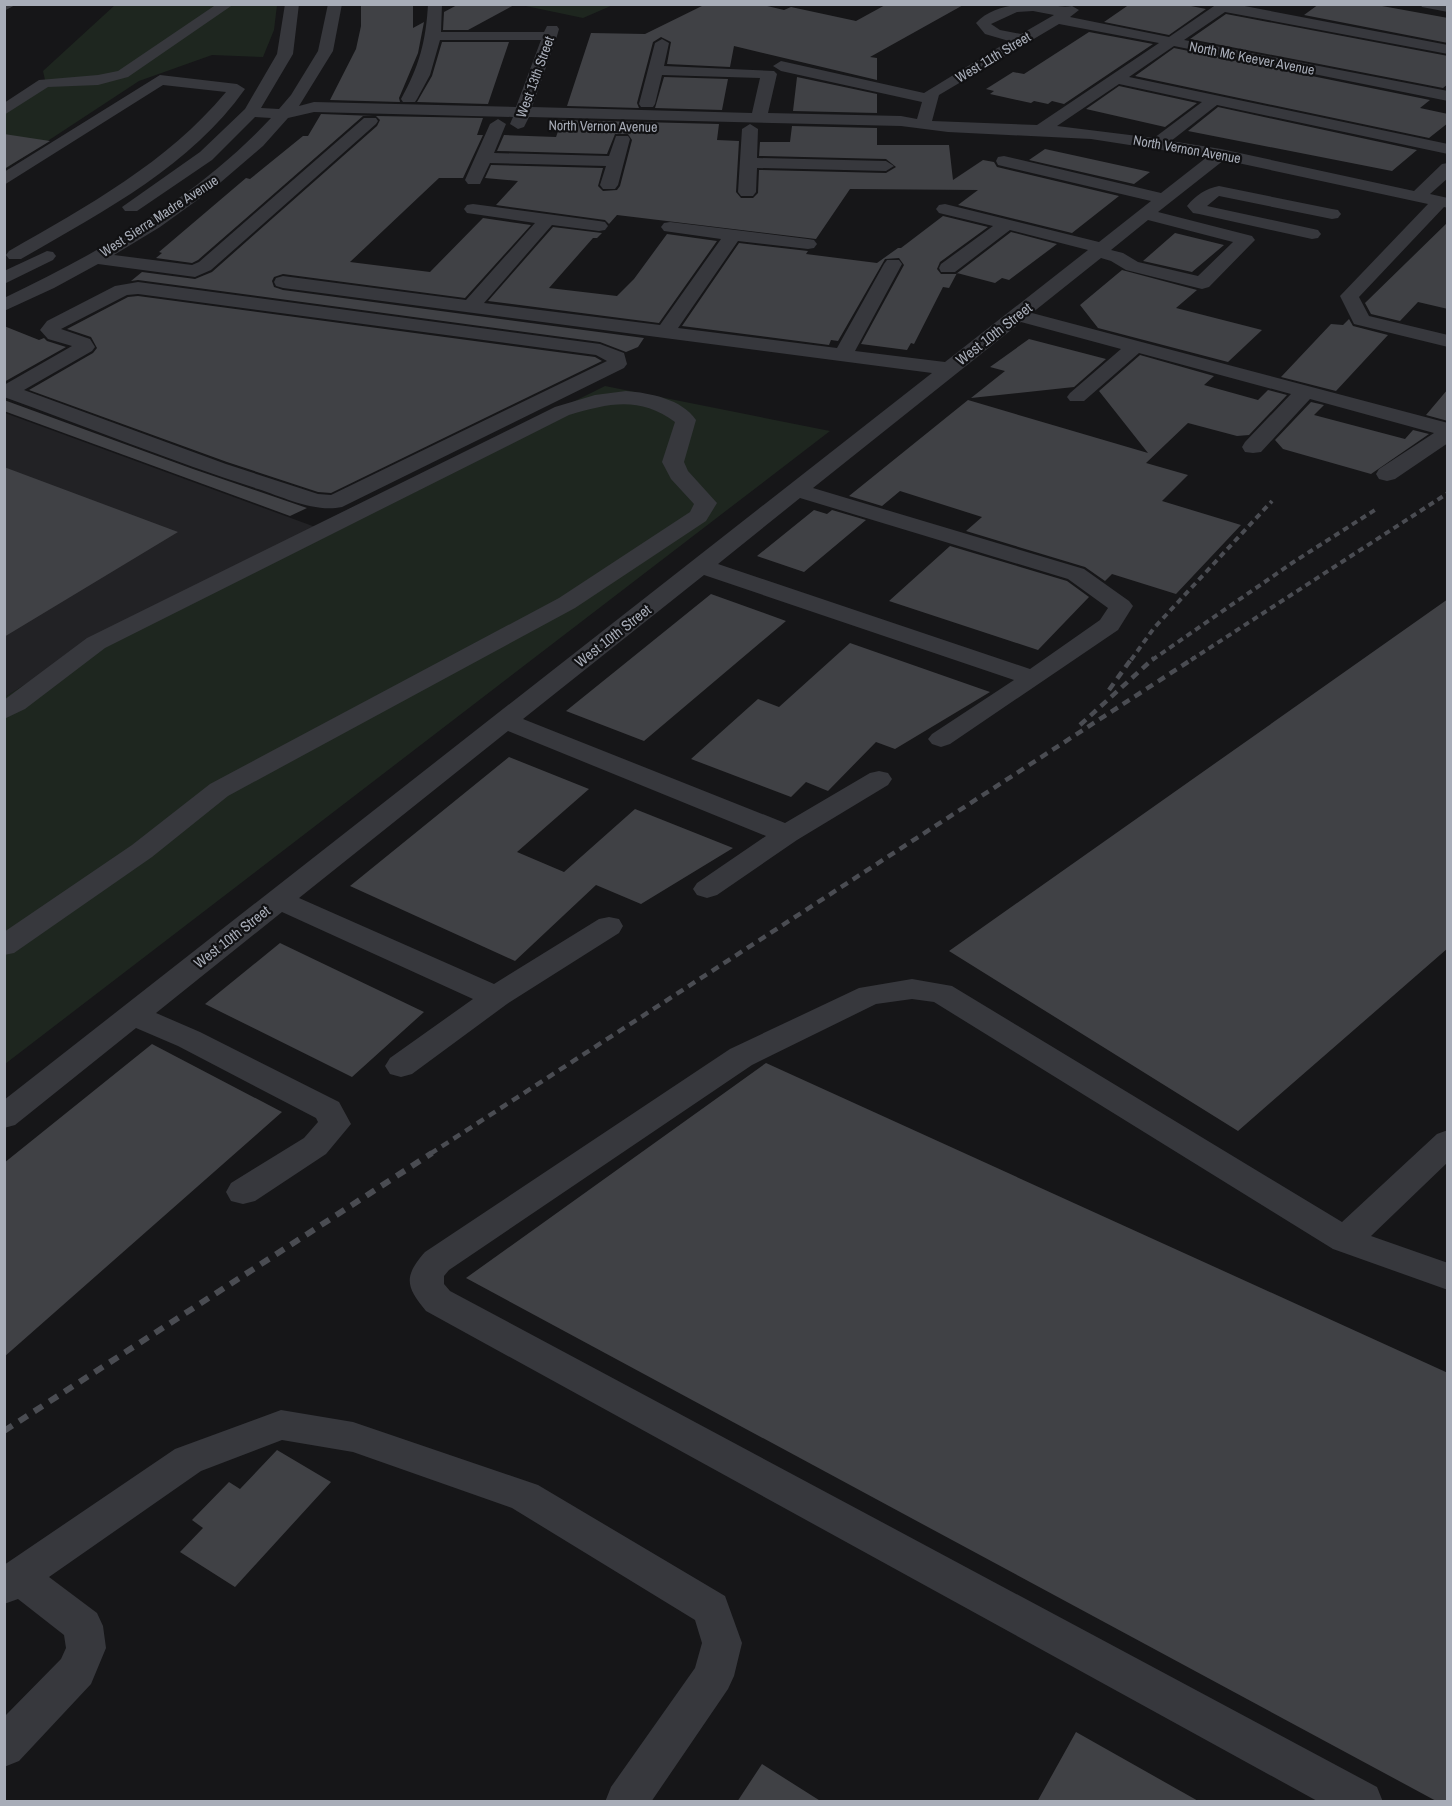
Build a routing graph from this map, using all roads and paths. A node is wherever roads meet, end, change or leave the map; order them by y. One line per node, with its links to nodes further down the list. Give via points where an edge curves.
1 (10, 4): 9 (street)
2 (227, 4): 25 (street, via 123,74 98,80 44,83)
3 (292, 4): 26 (street, West Sierra Madre Avenue, via 285,54)
4 (335, 4): 27 (street, West Sierra Madre Avenue, via 335,25 320,61)
5 (435, 4): 12 (street)
6 (1082, 4): 11 (street, West 11th Street)
7 (1427, 4): 10 (street)
8 (1225, 6): 14 (street); 16 (street)
9 (4, 8)
10 (1448, 8)
11 (1063, 16): 13 (street, West 11th Street); 13 (street, North Mc Keever Avenue, via 1034,7 1012,8 983,23 996,33); 14 (street, North Mc Keever Avenue)
12 (434, 36): 21 (street, via 422,75); 28 (street, West 13th Street, via 551,33)
13 (1024, 39): 22 (street, West 11th Street, via 932,93)
14 (1172, 42): 19 (street); 20 (street, North Mc Keever Avenue)
15 (662, 43): 17 (street)
16 (1448, 50)
17 (656, 70): 18 (street); 24 (street)
18 (775, 70): 22 (street); 30 (street)
19 (1116, 79): 23 (street); 33 (street)
20 (1448, 96)
21 (409, 99)
22 (930, 99): 32 (street)
23 (1214, 100): 35 (street); 37 (street)
24 (647, 104)
25 (4, 110)
26 (251, 112): 27 (street, North Vernon Avenue); 60 (street, West Sierra Madre Avenue, via 206,156)
27 (284, 114): 28 (street, North Vernon Avenue, via 314,108); 29 (street, North Vernon Avenue, via 297,120); 70 (street, West Sierra Madre Avenue, via 248,153 207,187)
28 (520, 118): 30 (street, North Vernon Avenue); 31 (street, North Vernon Avenue)
29 (370, 121): 31 (street, North Vernon Avenue); 70 (street, via 195,271)
30 (755, 123): 32 (street, North Vernon Avenue, via 902,132); 42 (street)
31 (498, 124): 39 (street)
32 (923, 125): 33 (street, North Vernon Avenue)
33 (1042, 129): 35 (street, North Vernon Avenue)
34 (622, 140): 41 (street)
35 (1158, 143): 38 (street, North Vernon Avenue)
36 (888, 146): 43 (street)
37 (1448, 149)
38 (1221, 154): 47 (street, West 10th Street); 49 (street, North Vernon Avenue)
39 (484, 158): 41 (street); 46 (street)
40 (1004, 160): 54 (street)
41 (616, 161): 48 (street)
42 (748, 163): 43 (street); 52 (street)
43 (886, 166): 50 (street)
44 (1448, 168): 53 (street)
45 (4, 180): 69 (street, via 160,80 237,89 193,139 145,176 100,207)
46 (474, 180)
47 (1185, 183): 51 (street); 54 (street, West 10th Street)
48 (609, 184)
49 (1363, 185): 53 (street, North Vernon Avenue); 59 (street)
50 (888, 186)
51 (1219, 191): 59 (street); 59 (street, via 1196,206 1306,241)
52 (747, 192)
53 (1418, 197): 55 (street, North Vernon Avenue)
54 (1165, 199): 58 (street, West 10th Street)
55 (1444, 202): 81 (street, via 1349,296 1361,320)
56 (473, 209): 61 (street)
57 (945, 209): 62 (street)
58 (1145, 214): 68 (street, West 10th Street); 68 (street, via 1246,240 1202,283 1132,266)
59 (1332, 214)
60 (112, 219)
61 (548, 219): 63 (street); 78 (street)
62 (1007, 224): 68 (street); 72 (street)
63 (599, 226)
64 (670, 227): 65 (street)
65 (733, 235): 66 (street); 80 (street)
66 (808, 244)
67 (66, 246): 73 (street)
68 (1100, 250): 79 (street, West 10th Street)
69 (15, 255)
70 (95, 258): 75 (street, West Sierra Madre Avenue)
71 (892, 264): 83 (street)
72 (948, 268)
73 (4, 279)
74 (283, 282): 78 (street)
75 (42, 301): 76 (street); 77 (street)
76 (11, 302)
77 (67, 303): 77 (street, via 92,305 122,290 138,288 600,350 617,357 617,364 334,502 315,500 218,469 8,391 85,347 50,330)
78 (470, 307): 80 (street)
79 (1018, 315): 82 (street); 84 (street, West 10th Street)
80 (665, 332): 83 (street)
81 (1448, 341)
82 (1136, 346): 85 (street); 86 (street)
83 (843, 355): 84 (street)
84 (950, 369): 90 (street, West 10th Street)
85 (1306, 391): 87 (street); 88 (street)
86 (1077, 396)
87 (1448, 432): 89 (street)
88 (1253, 447)
89 (1387, 474)
90 (797, 490): 91 (street, West 10th Street); 92 (street, via 1076,574 1121,606 1109,626)
91 (701, 566): 92 (street); 94 (street, West 10th Street)
92 (1033, 678): 95 (street)
93 (4, 711): 101 (street, via 96,643 562,411 591,401 631,398 670,406 686,420 673,462 679,474 706,502 698,516 567,603 219,790 142,851)
94 (505, 721): 97 (street); 99 (street, West 10th Street)
95 (941, 739)
96 (879, 779): 97 (street)
97 (787, 834): 98 (street)
98 (707, 889)
99 (279, 900): 102 (street); 103 (street, West 10th Street)
100 (609, 926): 102 (street)
101 (4, 945)
102 (496, 997): 104 (street)
103 (133, 1016): 105 (street, West 10th Street); 107 (street, via 189,1039 328,1110 335,1124 315,1146)
104 (401, 1066)
105 (4, 1117)
106 (1448, 1142): 108 (street)
107 (243, 1192)
108 (1345, 1240): 109 (street); 113 (street, via 941,993 912,989 870,995 741,1057 437,1261 427,1273 427,1288 438,1301)
109 (1448, 1277)
110 (12, 1582): 111 (street, via 83,1626 86,1648 77,1671); 112 (street, via 188,1460 281,1425 353,1437 525,1496 711,1609 722,1643 714,1676)
111 (4, 1747)
112 (626, 1802)
113 (1362, 1802)

